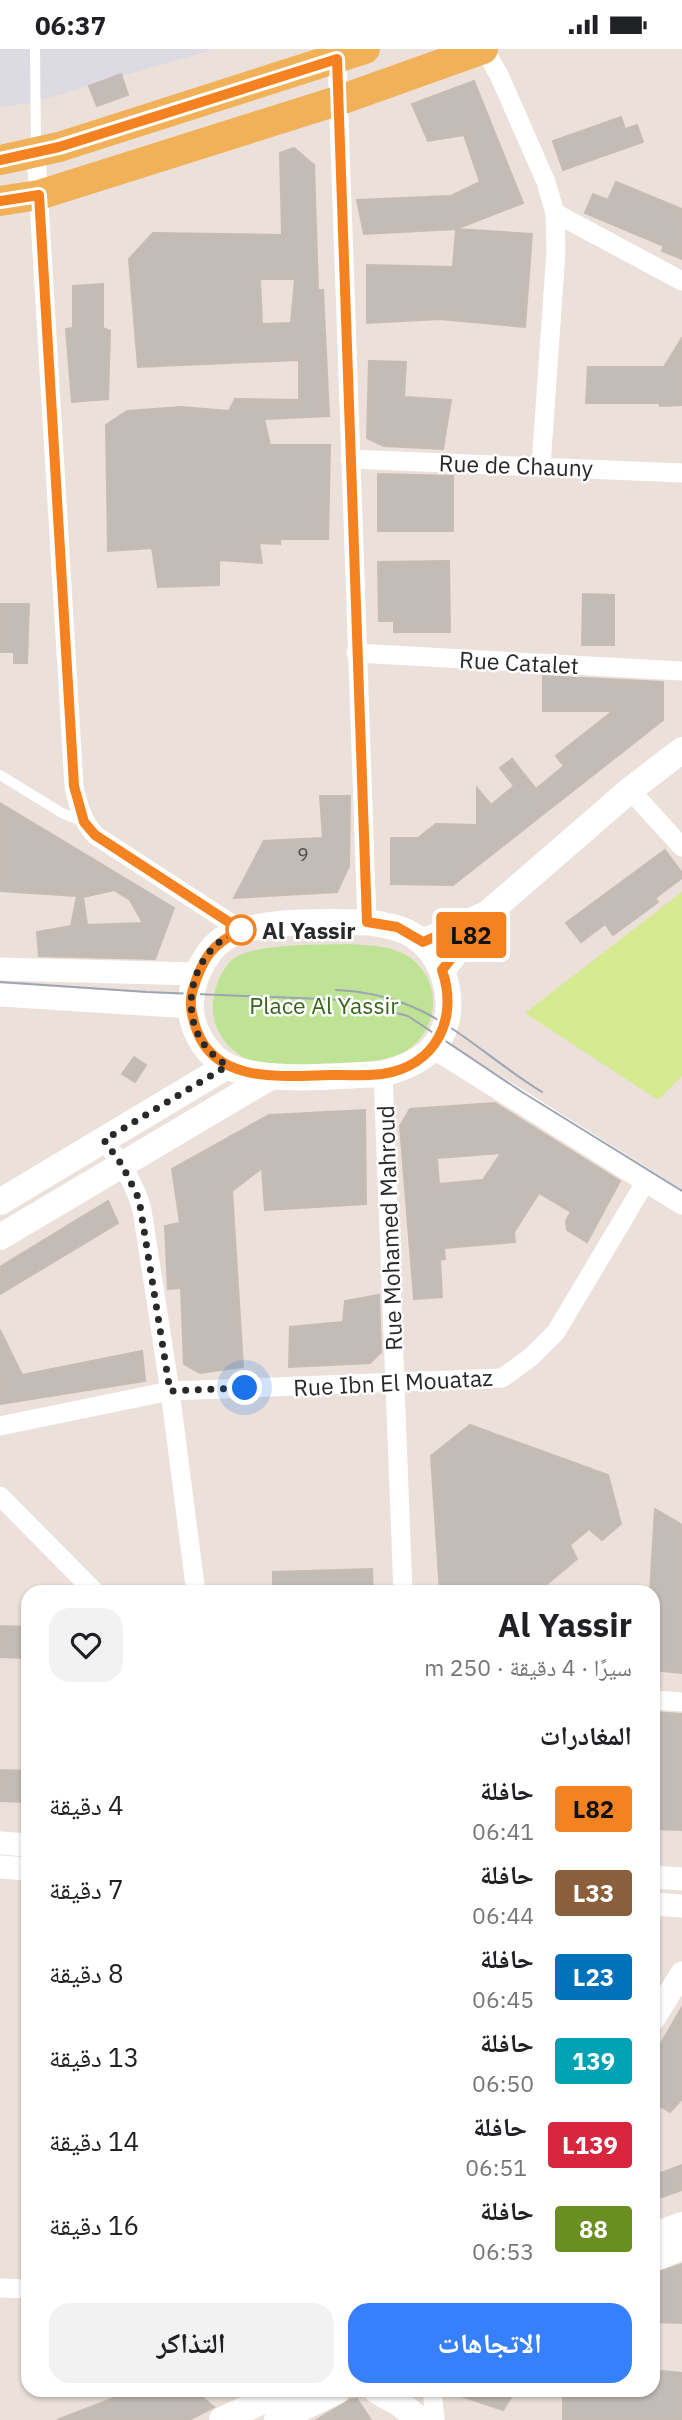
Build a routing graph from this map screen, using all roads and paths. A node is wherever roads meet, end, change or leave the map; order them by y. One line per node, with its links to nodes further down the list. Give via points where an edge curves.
1 (35, 49): 6 (lane)
2 (365, 49): 4 (main road)
3 (483, 49): 5 (main road); 10 (street, via 499,75)
4 (337, 54): 5 (street); 6 (main road)
5 (340, 100): 8 (main road); 12 (street)
6 (36, 152): 7 (main road); 8 (street)
7 (0, 160)
8 (39, 195): 9 (main road); 20 (street, via 74,786)
9 (0, 201)
10 (555, 213): 11 (street); 13 (street)
11 (682, 281)
12 (350, 459): 13 (street, Rue de Chauny); 15 (street)
13 (541, 466): 14 (street, Rue de Chauny)
14 (682, 473)
15 (356, 653): 16 (street, Rue Catalet); 23 (street)
16 (682, 671)
17 (682, 750): 19 (main road)
18 (0, 775): 20 (lane)
19 (630, 790): 21 (street); 22 (main road)
20 (84, 822): 24 (street, via 95,835)
21 (682, 847)
22 (487, 914): 25 (main road); 27 (main road)
23 (367, 922): 24 (main road); 25 (main road, via 397,927)
24 (241, 930): 28 (main road, via 215,946)
25 (423, 942): 27 (main road)
26 (0, 969): 28 (street)
27 (442, 970): 31 (main road, via 448,1007 446,1023)
28 (197, 974): 30 (main road)
29 (0, 995): 30 (street)
30 (191, 1007): 32 (main road, via 204,1046)
31 (433, 1047): 33 (main road, via 412,1063); 37 (street)
32 (227, 1066): 34 (main road); 35 (main road)
33 (383, 1074): 34 (main road); 41 (street, Rue Mohamed Mahroud)
34 (272, 1076): 36 (main road)
35 (104, 1140): 36 (street); 38 (main road)
36 (122, 1165): 40 (main road); 42 (street, via 142,1210)
37 (646, 1181): 39 (street); 41 (street, Rue Ibn El Mouataz, via 556,1332 531,1357 502,1378)
38 (0, 1202)
39 (682, 1203)
40 (0, 1237)
41 (395, 1384): 42 (street, Rue Ibn El Mouataz); 47 (street, Rue Mohamed Mahroud)
42 (170, 1391): 43 (street, Rue Ibn El Mouataz); 46 (street)
43 (0, 1426)
44 (0, 1496): 45 (street)
45 (88, 1585)
46 (195, 1585)
47 (403, 1585)
48 (660, 1700): 49 (street)
49 (682, 1702)
50 (0, 1843): 51 (street)
51 (21, 1844)
52 (0, 1867): 53 (street)
53 (21, 1868)
54 (660, 1877): 55 (street)
55 (682, 1879)
56 (660, 1904): 57 (street)
57 (682, 1906)
58 (668, 1985): 59 (street)
59 (660, 2004)
60 (682, 2225): 61 (main road)
61 (660, 2233)
62 (682, 2247): 63 (main road)
63 (660, 2256)
64 (0, 2288): 65 (street)
65 (21, 2289)
66 (271, 2397): 70 (main road)
67 (325, 2397): 71 (main road)
68 (388, 2397): 72 (main road)
69 (433, 2397): 73 (street)
70 (222, 2420)
71 (277, 2420)
72 (420, 2420)
73 (435, 2420)

